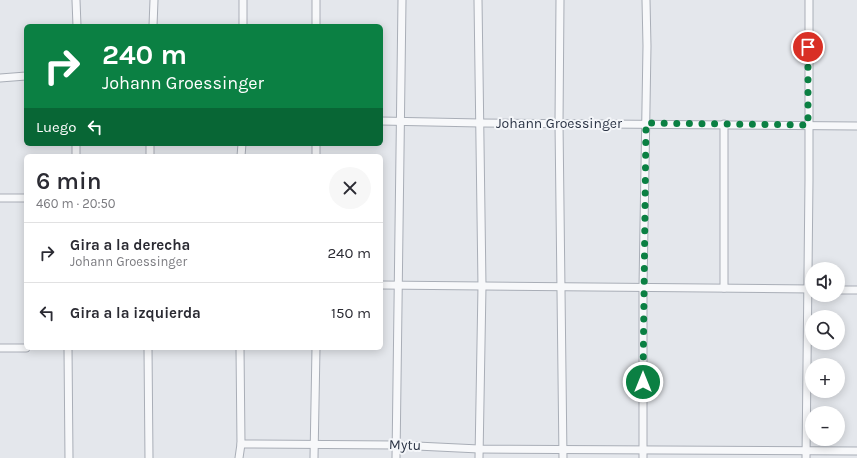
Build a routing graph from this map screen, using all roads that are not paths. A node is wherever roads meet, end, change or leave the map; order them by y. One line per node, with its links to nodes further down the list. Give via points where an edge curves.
1 (76, 0): 10 (street)
2 (154, 0): 11 (street)
3 (243, 0): 12 (street)
4 (316, 0): 13 (street)
5 (402, 0): 17 (street)
6 (478, 0): 20 (street)
7 (560, 0): 18 (street)
8 (646, 0): 19 (street)
9 (809, 0): 22 (street)
10 (77, 24)
11 (153, 24)
12 (243, 24)
13 (316, 24)
14 (24, 76): 15 (street)
15 (0, 78)
16 (383, 121): 17 (street, Johann Groessinger)
17 (400, 121): 20 (street, Johann Groessinger); 28 (street)
18 (559, 123): 19 (street, Johann Groessinger); 20 (street, Johann Groessinger); 30 (street)
19 (646, 123): 21 (street, Johann Groessinger); 31 (street)
20 (480, 124): 29 (street)
21 (724, 124): 22 (street, Johann Groessinger); 32 (street)
22 (808, 125): 23 (street, Johann Groessinger); 26 (street)
23 (857, 126)
24 (0, 198): 25 (street)
25 (24, 198)
26 (810, 262)
27 (383, 285): 28 (street)
28 (398, 285): 29 (street); 44 (street)
29 (482, 286): 30 (street); 47 (street)
30 (562, 286): 31 (street); 46 (street)
31 (643, 287): 32 (street); 48 (street)
32 (724, 288): 33 (street)
33 (805, 289)
34 (845, 290): 35 (street)
35 (857, 290)
36 (810, 302): 50 (street)
37 (0, 348): 38 (street)
38 (24, 348)
39 (68, 350): 52 (street)
40 (148, 350): 53 (street)
41 (240, 350): 43 (street)
42 (316, 350): 45 (street)
43 (241, 444): 45 (street, Mytu); 54 (street)
44 (396, 445): 45 (street, Mytu); 47 (street, Mytu); 56 (street)
45 (314, 446): 55 (street)
46 (563, 448): 47 (street, Mytu); 48 (street, Mytu); 58 (street)
47 (479, 449): 57 (street)
48 (644, 450): 49 (street, Mytu); 59 (street)
49 (727, 450): 50 (street, Mytu); 60 (street)
50 (806, 450): 51 (street, Mytu); 61 (street)
51 (857, 451)
52 (68, 458)
53 (149, 458)
54 (239, 458)
55 (314, 458)
56 (396, 458)
57 (479, 458)
58 (563, 458)
59 (644, 458)
60 (726, 458)
61 (806, 458)

